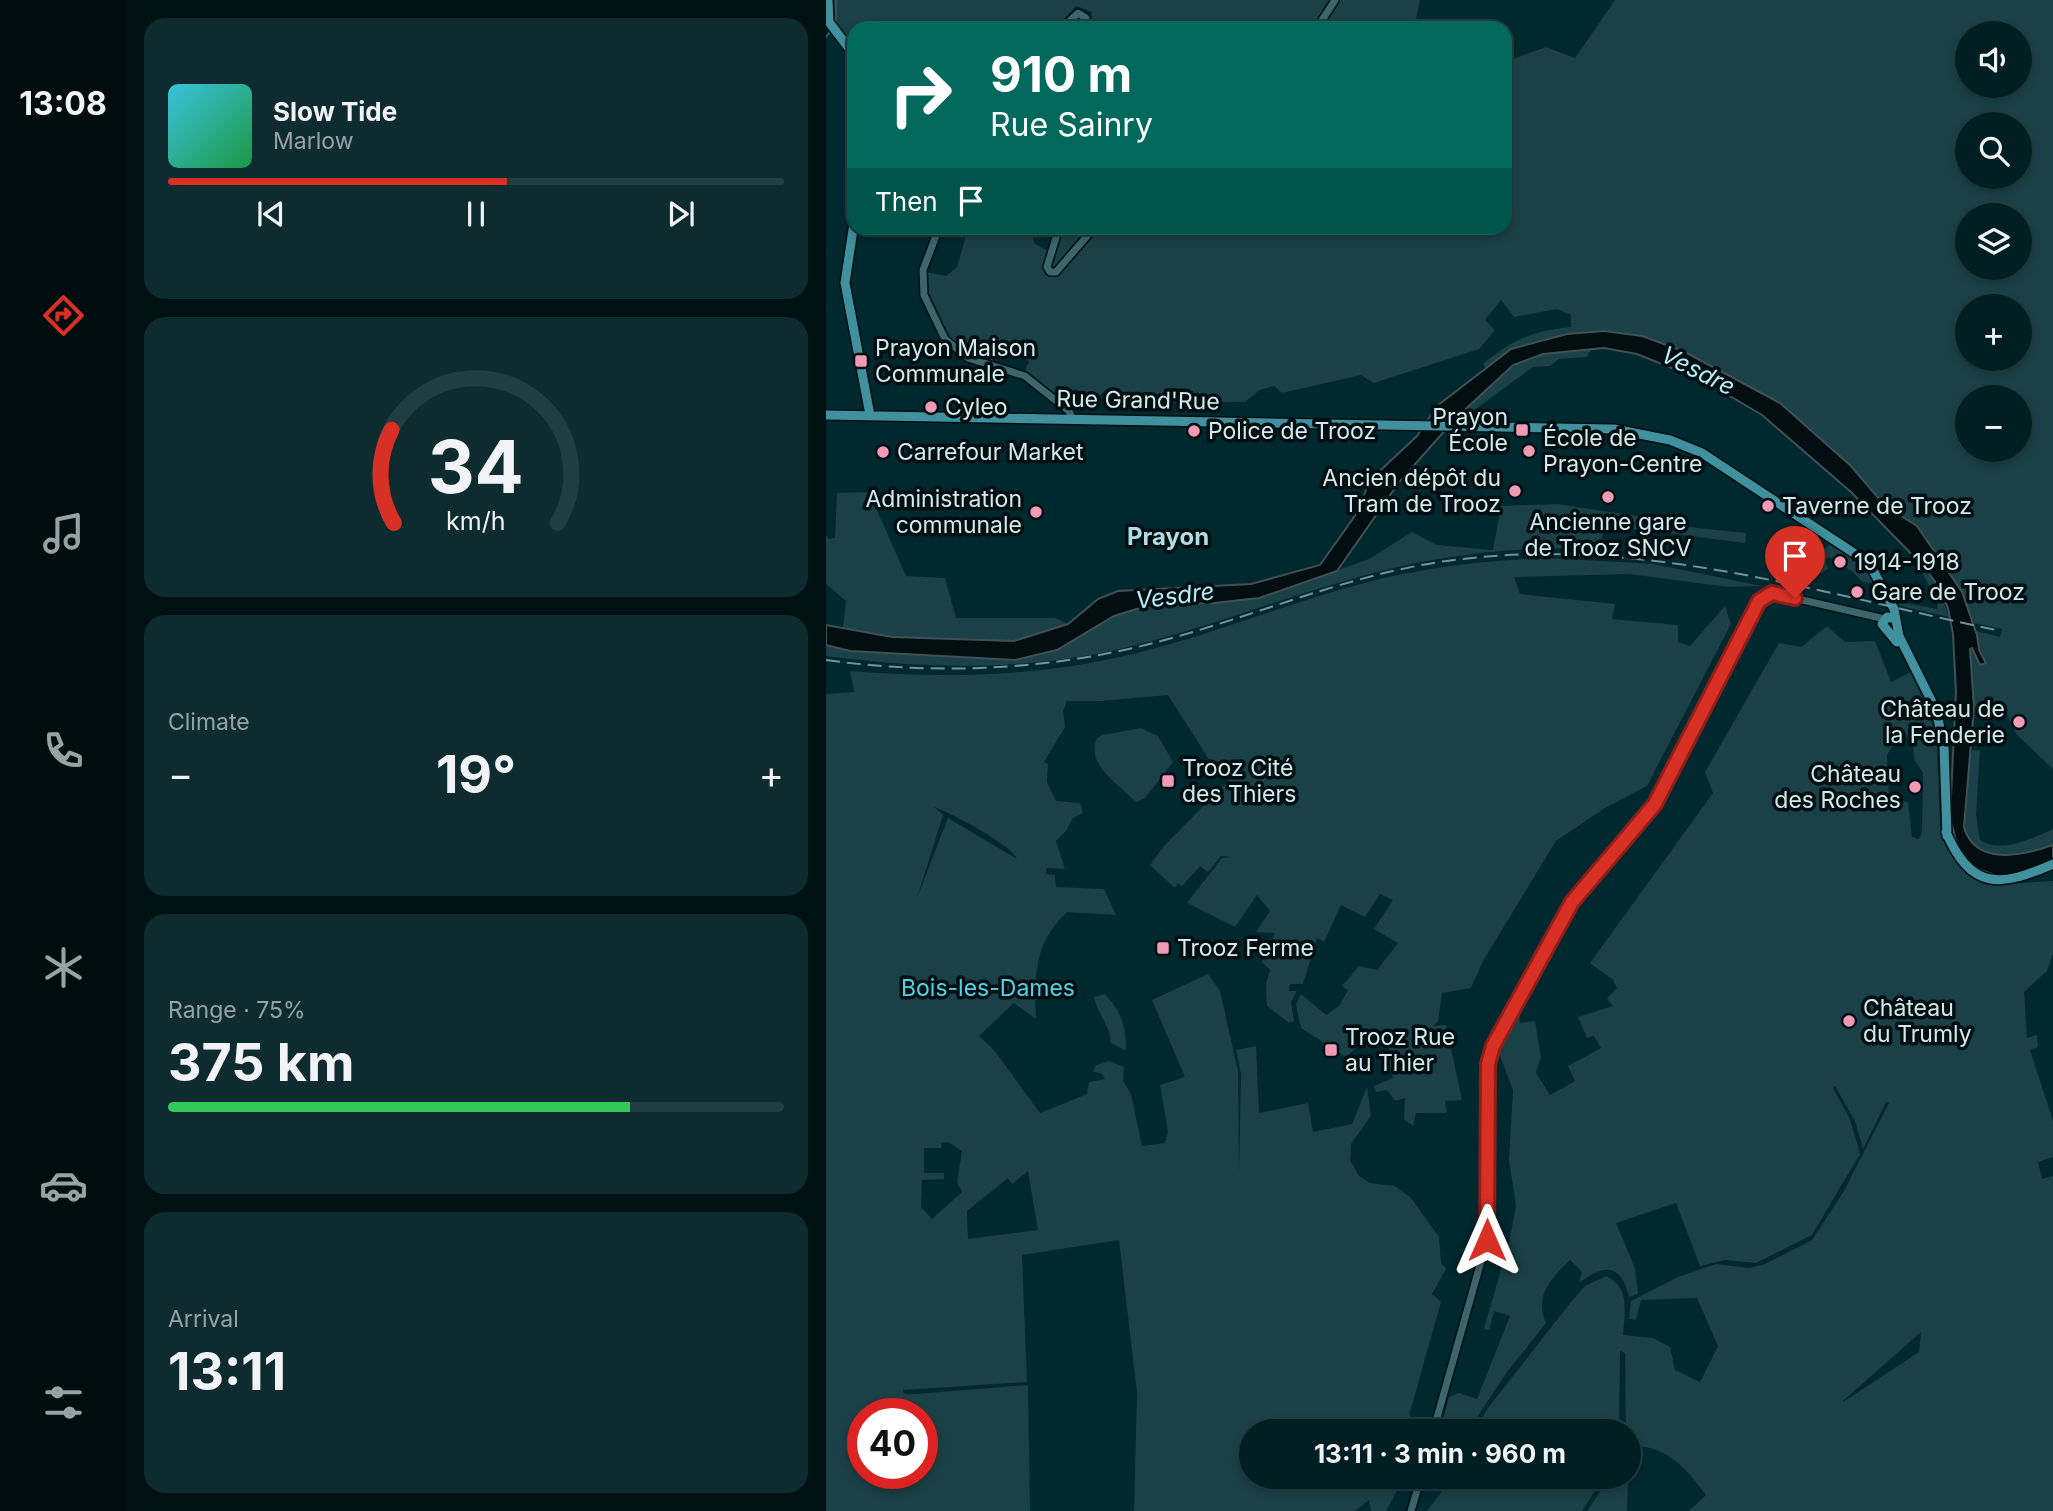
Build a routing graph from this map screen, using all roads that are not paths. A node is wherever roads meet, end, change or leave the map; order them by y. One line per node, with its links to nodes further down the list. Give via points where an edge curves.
1 (828, 0): 6 (main road, via 832,27)
2 (1335, 0): 5 (street)
3 (1069, 21): 4 (street, via 1078,13)
4 (1086, 21)
5 (1322, 21)
6 (847, 46)
7 (852, 235): 12 (main road, via 845,283)
8 (936, 235): 13 (street, via 923,270 924,295 945,339 968,358 1025,376)
9 (1057, 235): 10 (street, via 1047,267 1050,272 1056,272)
10 (1088, 235)
11 (826, 415): 12 (main road, Rue Grand'Rue)
12 (870, 415): 13 (main road, Rue Grand'Rue)
13 (1072, 418): 15 (main road, Rue Grand'Rue, via 1630,430 1687,446 1866,560 1881,581)
14 (1857, 613): 15 (street); 16 (street); 18 (street, via 1772,593 1759,601 1655,804 1572,902 1493,1046 1488,1064 1487,1240)
15 (1889, 619): 16 (main road, Rue Grand'Rue); 16 (main road)
16 (1890, 631): 17 (main road, via 1931,697 1940,724 1947,836 1964,865 1992,881 2016,880)
17 (2053, 864)
18 (1437, 1419)
19 (1417, 1489): 20 (street)
20 (1411, 1511)

